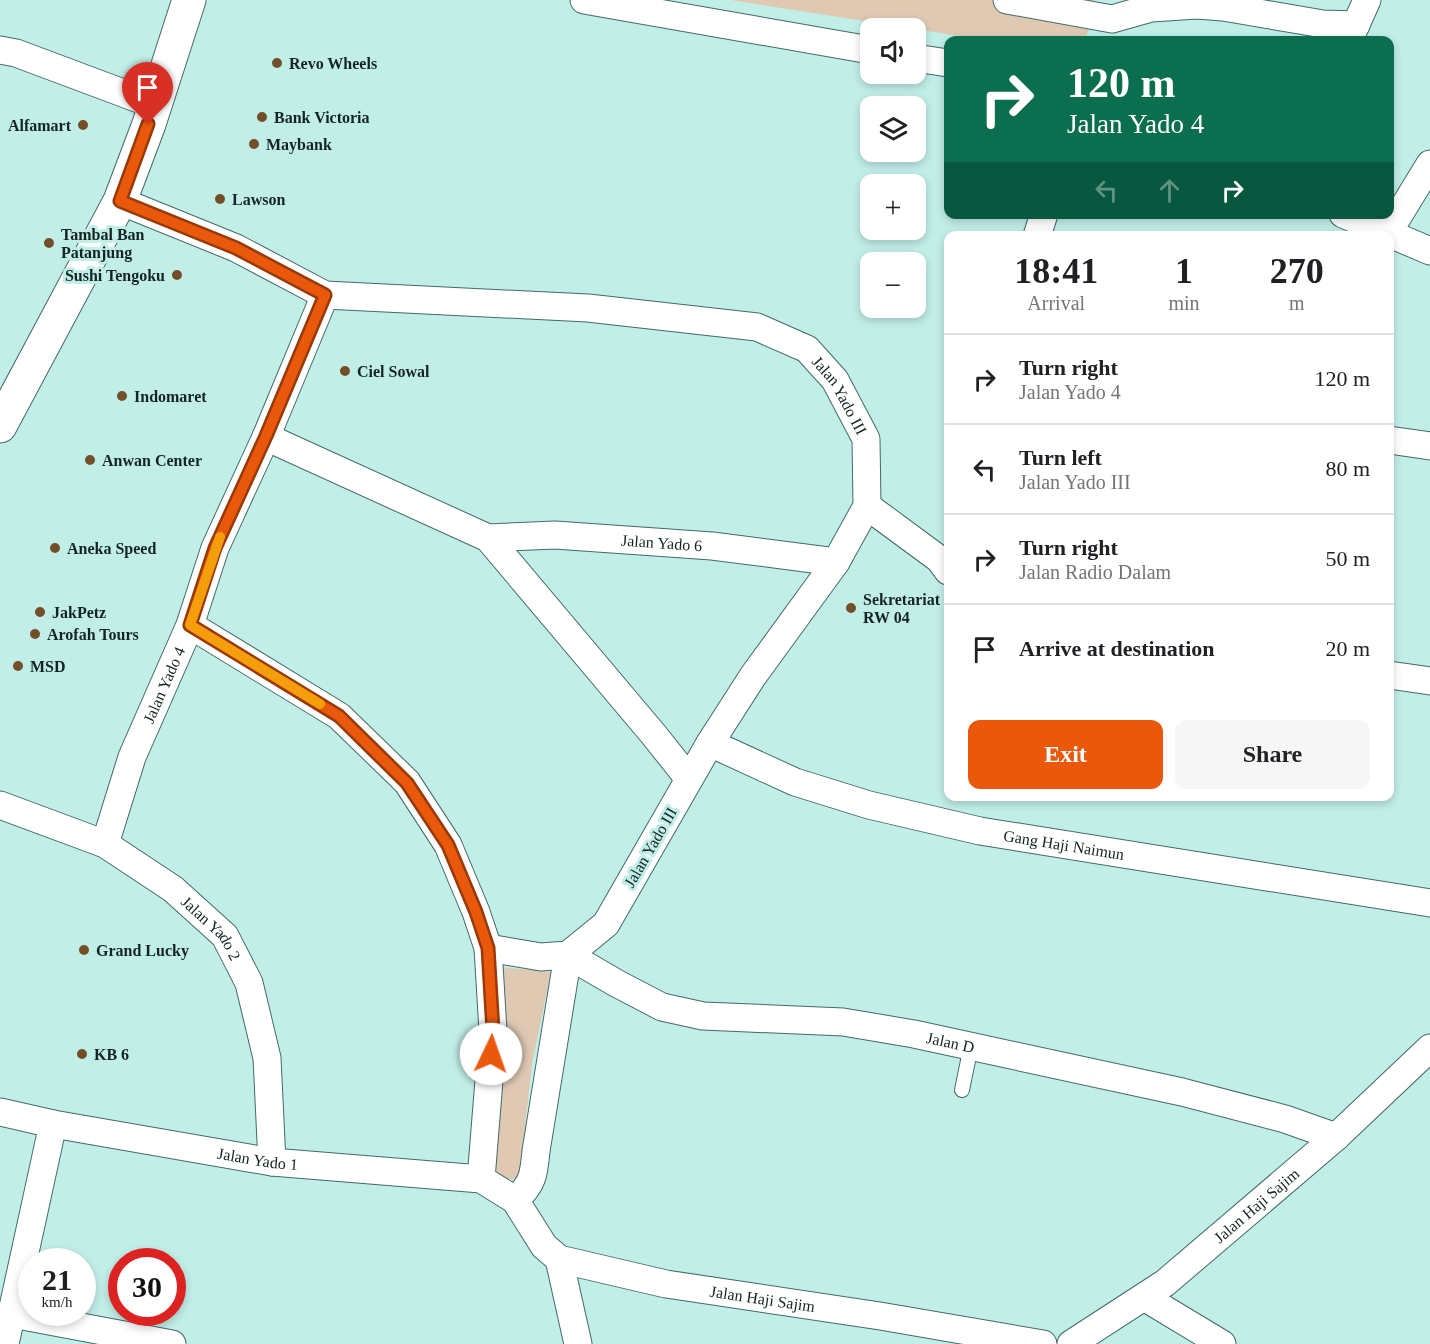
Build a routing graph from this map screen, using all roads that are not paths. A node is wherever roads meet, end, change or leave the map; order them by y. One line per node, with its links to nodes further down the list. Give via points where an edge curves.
1 (189, 0): 11 (main road)
2 (584, 0): 7 (street)
3 (1007, 0): 5 (street)
4 (1367, 0): 6 (street)
5 (1108, 30): 6 (street, via 1151,8 1197,5 1323,24)
6 (1352, 33)
7 (860, 48)
8 (0, 50): 11 (street)
9 (926, 60): 10 (street)
10 (944, 62)
11 (155, 105): 13 (main road)
12 (1430, 164): 16 (street)
13 (120, 201): 19 (street, Jalan Yado III, via 236,248); 20 (main road)
14 (1353, 219): 15 (street)
15 (1378, 231)
16 (1388, 231)
17 (1394, 238): 18 (street)
18 (1430, 251)
19 (325, 295): 21 (street, Jalan Yado 4); 24 (street, Jalan Yado III, via 588,308 758,327 807,349 835,380 866,439)
20 (0, 426)
21 (266, 436): 25 (street, Jalan Yado 6); 28 (street, Jalan Yado 4, via 215,548)
22 (1394, 441): 23 (street)
23 (1430, 446)
24 (867, 506): 26 (street, Jalan Yado III); 27 (street)
25 (488, 538): 26 (street, Jalan Yado 6, via 555,535 712,546); 32 (street, Jalan Yado 6)
26 (836, 562): 31 (street, Jalan Yado III)
27 (944, 566)
28 (190, 625): 34 (street, Jalan Yado 4, via 132,757); 36 (street, via 339,716 407,783 448,845)
29 (1394, 676): 30 (street)
30 (1430, 681)
31 (710, 743): 32 (street, Jalan Yado III); 35 (street, Gang Haji Naimun, via 795,782 869,805 980,831)
32 (689, 779): 37 (street, Jalan Yado III, via 606,924)
33 (0, 805): 34 (street, Jalan Yado 2)
34 (105, 844): 44 (street, Jalan Yado 2, via 173,889 225,936 249,982 267,1058)
35 (1430, 903)
36 (488, 948): 37 (street, via 541,957); 45 (street, via 493,1031)
37 (568, 955): 38 (street, Jalan D, via 662,1006 704,1016 843,1022); 46 (street, via 534,1174 527,1190)
38 (971, 1046): 40 (lane); 43 (street, Jalan D, via 1182,1092)
39 (1430, 1048): 43 (street, Jalan Haji Sajim)
40 (962, 1090)
41 (0, 1112): 42 (street, Jalan Yado 1)
42 (53, 1124): 44 (street, Jalan Yado 1); 49 (street)
43 (1336, 1137): 48 (street, Jalan Haji Sajim)
44 (272, 1162): 45 (street, Jalan Yado 1)
45 (481, 1179): 46 (street, Jalan Yado 1)
46 (515, 1200): 47 (street, via 544,1246)
47 (559, 1259): 52 (street); 53 (street, Jalan Haji Sajim, via 666,1284)
48 (1144, 1297): 54 (street, Jalan Haji Sajim); 55 (street)
49 (12, 1314): 50 (street); 51 (street)
50 (5, 1344)
51 (172, 1344)
52 (578, 1344)
53 (1042, 1344)
54 (1071, 1344)
55 (1222, 1344)

